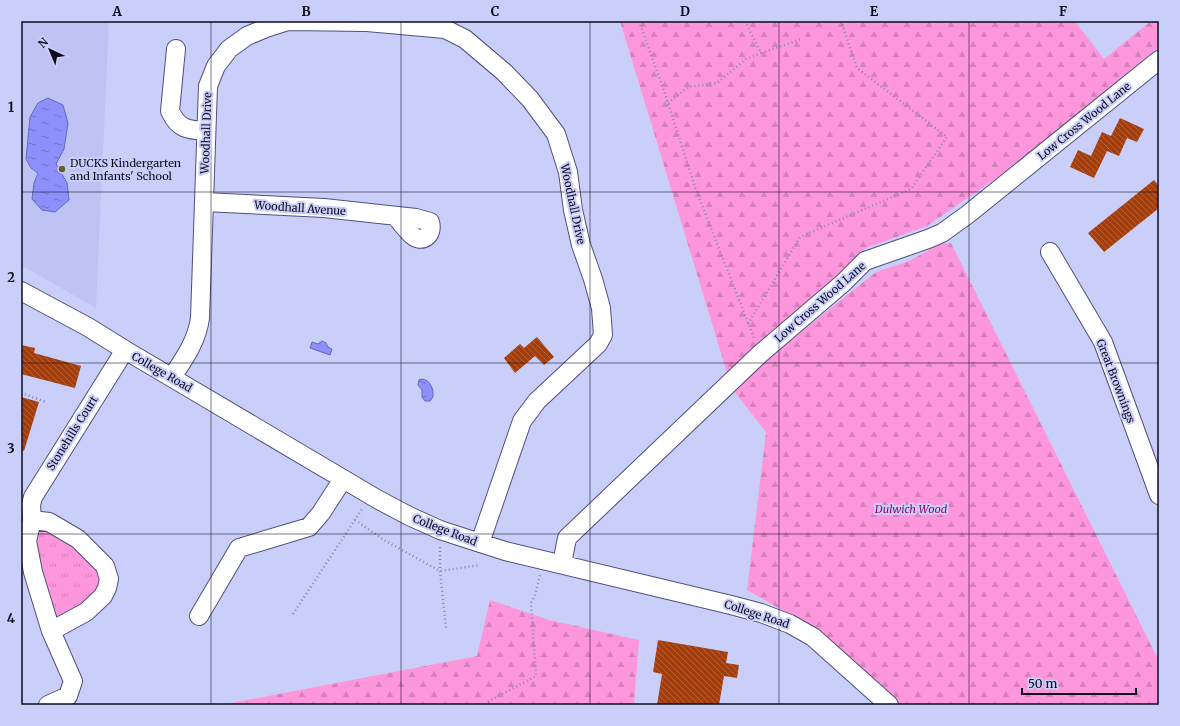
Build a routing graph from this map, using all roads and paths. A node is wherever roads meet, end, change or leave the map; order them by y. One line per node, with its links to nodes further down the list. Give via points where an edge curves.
1 (639, 21): 8 (path)
2 (745, 21): 6 (path)
3 (841, 21): 14 (path, via 857,68 947,137 911,189 800,237)
4 (802, 39): 6 (path)
5 (176, 49): 9 (street, via 170,111 182,127 191,131)
6 (761, 53): 8 (path, via 746,59 717,83 688,87)
7 (1159, 60): 16 (street, Low Cross Wood Lane, via 942,233 865,261)
8 (668, 103): 14 (path, via 695,188)
9 (206, 131): 10 (street, Woodhall Drive); 26 (street, Woodhall Drive, via 208,86 216,66 229,49 247,36 288,21 367,22 445,29 465,39 504,72 530,99 556,134 568,172 581,245 601,308 602,335 598,344 537,401 522,421)
10 (204, 202): 11 (street, Woodhall Avenue, via 324,208); 17 (street, Woodhall Drive, via 198,331 188,353)
11 (395, 216)
12 (1050, 252): 22 (street, Great Brownings, via 1103,342)
13 (21, 291): 15 (street, College Road, via 88,327)
14 (748, 324): 16 (path)
15 (124, 350): 17 (street, College Road); 23 (street, Stonehills Court, via 32,497)
16 (760, 354): 27 (street, Low Cross Wood Lane, via 567,538)
17 (172, 377): 20 (street, College Road)
18 (21, 393): 19 (path)
19 (46, 402)
20 (343, 479): 21 (street, College Road); 32 (street, via 309,527 239,548)
21 (370, 494): 24 (path); 25 (street, College Road, via 408,516)
22 (1159, 494)
23 (32, 520): 34 (street, Stonehills Court, via 27,541 33,572); 34 (street, via 49,522 78,539 106,566 109,578 103,596 86,612)
24 (355, 520): 29 (path, via 384,540); 31 (path)
25 (440, 530): 26 (street, College Road); 29 (path)
26 (480, 543): 27 (street, College Road)
27 (562, 564): 37 (street, College Road, via 731,605 790,624 813,637)
28 (480, 565): 29 (path)
29 (440, 571): 33 (path)
30 (540, 573): 36 (path, via 531,603 536,676 487,702)
31 (293, 614)
32 (199, 616)
33 (446, 628)
34 (51, 631): 35 (street, Stonehills Court, via 73,681 68,696)
35 (48, 705)
36 (487, 705)
37 (890, 705)

